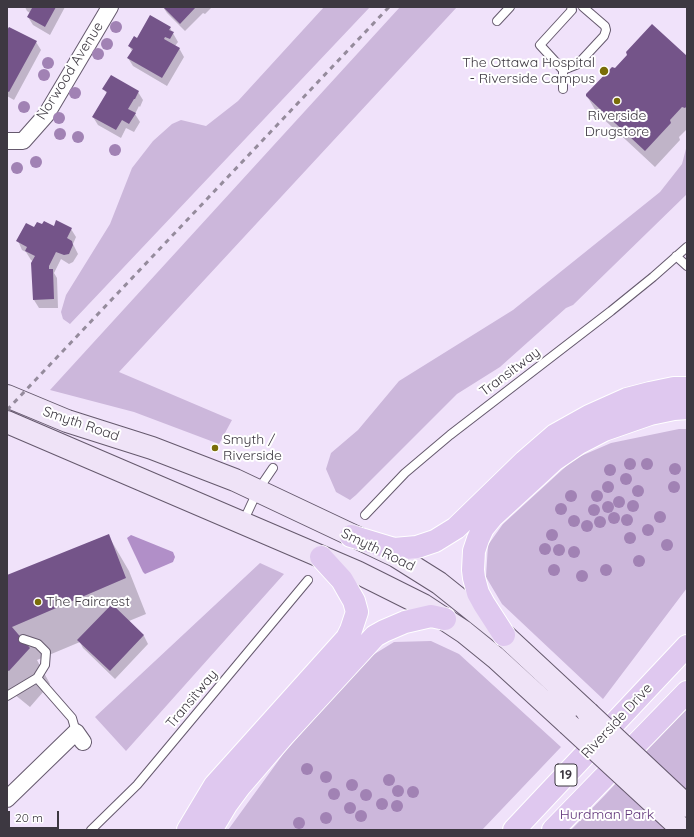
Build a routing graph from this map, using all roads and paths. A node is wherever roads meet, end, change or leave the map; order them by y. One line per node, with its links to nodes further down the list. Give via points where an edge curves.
1 (110, 7): 8 (street, Norwood Avenue, via 46,115 23,140)
2 (510, 7): 5 (lane)
3 (572, 7): 6 (lane, via 540,45)
4 (583, 7): 6 (lane, via 606,26 606,30 604,36 578,64)
5 (497, 20)
6 (563, 70): 7 (lane)
7 (563, 89)
8 (7, 141)
9 (687, 242): 11 (lane, Transitway)
10 (687, 246): 11 (lane, Transitway)
11 (676, 256): 12 (lane); 19 (lane, Transitway, via 611,311 450,435 406,473)
12 (687, 266)
13 (682, 387): 21 (main road, via 627,400 589,416 555,435 456,528 435,541 417,547 394,549)
14 (7, 396): 18 (main road, Smyth Road, via 67,421 152,448)
15 (687, 408): 25 (main road, via 650,414 604,430 579,443 554,460 483,528 474,551 474,578 478,593)
16 (7, 422): 20 (main road, Smyth Road)
17 (273, 468): 18 (lane)
18 (258, 490): 20 (lane); 21 (main road, Smyth Road)
19 (365, 515)
20 (242, 522): 22 (main road, Smyth Road)
21 (351, 536): 25 (main road, Smyth Road, via 420,570)
22 (321, 557): 24 (main road, Smyth Road, via 398,591); 34 (main road, via 342,580 354,601 357,612 351,630 215,785)
23 (308, 580): 35 (lane, Transitway, via 137,785)
24 (445, 619): 36 (main road, via 431,616 405,622 375,636 366,644 278,741 237,791); 39 (main road, Smyth Road, bridge, via 496,658)
25 (504, 635): 33 (main road, Smyth Road, bridge)
26 (23, 639): 28 (lane, via 38,644 46,652 45,665)
27 (687, 646): 37 (main road, Riverside Drive / 19)
28 (37, 678): 30 (lane); 31 (lane, via 72,718)
29 (687, 692): 38 (main road, Riverside Drive / 19)
30 (7, 696)
31 (79, 737): 32 (street)
32 (7, 800)
33 (687, 806)
34 (186, 825)
35 (91, 830)
36 (210, 830)
37 (514, 830)
38 (553, 830)
39 (683, 830)

